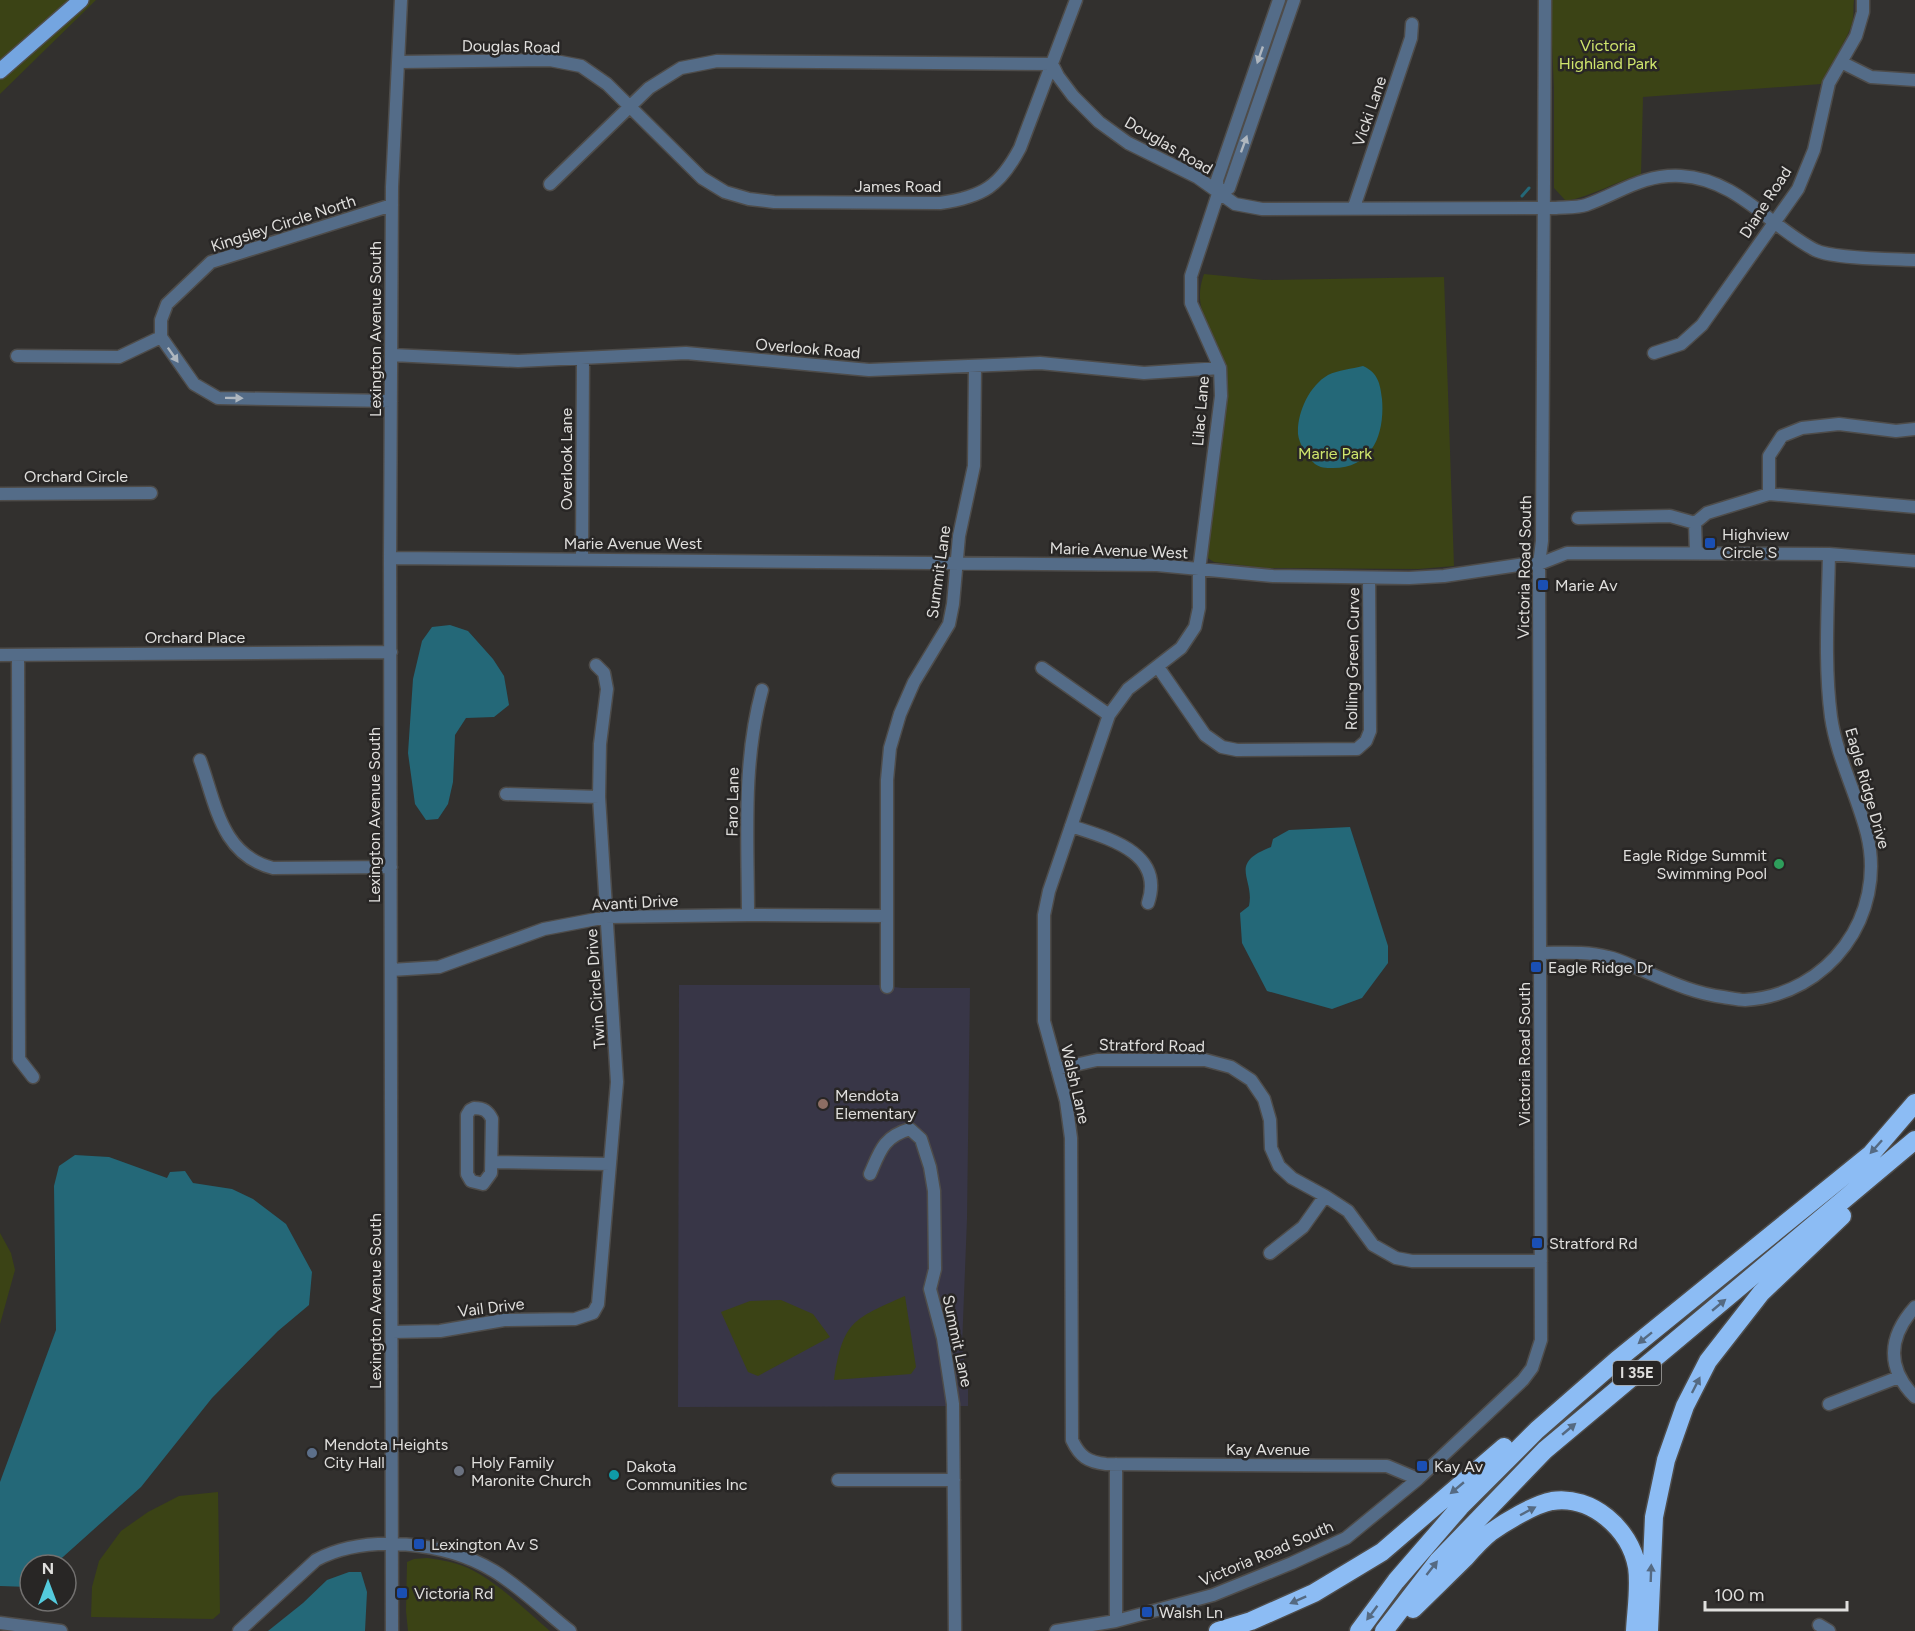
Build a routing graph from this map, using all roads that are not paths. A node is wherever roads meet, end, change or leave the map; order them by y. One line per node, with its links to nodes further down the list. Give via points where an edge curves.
1 (81, 0): 12 (main road)
2 (401, 0): 9 (street, Lexington Avenue South)
3 (1076, 0): 11 (street, James Road)
4 (1279, 0): 16 (street, Lilac Lane, one-way to 16, via 1217,180)
5 (1294, 0): 16 (street, Lilac Lane, one-way to 5, via 1229,188)
6 (1545, 0): 19 (street, Victoria Road South)
7 (1863, 0): 10 (street, Diane Road, via 1856,36)
8 (1412, 24): 18 (street, Vicki Lane, via 1411,38)
9 (400, 62): 14 (street, Douglas Road, via 550,60 581,66 607,84); 17 (street, Lexington Avenue South)
10 (1841, 62): 13 (street, via 1871,77); 20 (street, Diane Road, via 1829,83 1814,150 1798,189)
11 (1052, 64): 14 (street, via 717,61 681,68 649,88); 14 (street, James Road, via 1008,170 989,188 967,199 940,203 774,202 725,192 702,178); 16 (street, Douglas Road, via 1073,96 1099,122 1128,143 1197,177)
12 (0, 71)
13 (1915, 80)
14 (629, 107): 15 (street)
15 (549, 184)
16 (1218, 194): 18 (street, Douglas Road, via 1235,204 1262,209); 28 (street, Lilac Lane, via 1191,276 1191,303)
17 (392, 206): 22 (street, Kingsley Circle North, via 211,262 167,304 161,320); 24 (street, Lexington Avenue South)
18 (1354, 207): 19 (street, Douglas Road)
19 (1544, 208): 20 (street, Douglas Road, via 1584,206 1645,179 1682,176 1717,184); 43 (street, Victoria Road South)
20 (1774, 222): 21 (street, Douglas Road, via 1817,251); 23 (street, Diane Road, via 1702,325 1681,344)
21 (1915, 260)
22 (161, 337): 25 (street, via 119,357); 29 (street, one-way to 29, via 194,384 218,398)
23 (1654, 353)
24 (392, 355): 26 (street, Overlook Road, via 518,361); 29 (street, Lexington Avenue South)
25 (17, 356)
26 (583, 358): 27 (street, Overlook Road, via 686,354 869,370); 40 (street, Overlook Lane)
27 (975, 366): 28 (street, Overlook Road, via 1040,363 1144,373); 42 (street, Summit Lane, via 974,466)
28 (1220, 368): 44 (street, Lilac Lane, via 1221,396)
29 (391, 401): 39 (street, Lexington Avenue South)
30 (1915, 429): 33 (street, via 1896,431 1839,424 1802,428 1782,436 1769,456)
31 (152, 493): 32 (street, Orchard Circle)
32 (0, 494)
33 (1769, 494): 34 (street); 36 (street, via 1707,513)
34 (1915, 507)
35 (1578, 518): 36 (street, via 1670,516)
36 (1695, 523): 37 (street)
37 (1696, 553): 38 (street, Marie Avenue West); 43 (street, Marie Avenue West, via 1568,553)
38 (1829, 554): 41 (street, Marie Avenue West); 63 (street, Eagle Ridge Drive, via 1831,718 1842,764 1867,834 1871,863 1865,908 1845,946 1825,969 1800,985 1773,996 1743,1000 1700,994 1610,957 1583,952)
39 (390, 558): 40 (street, Marie Avenue West); 46 (street, Lexington Avenue South)
40 (582, 560): 42 (street, Marie Avenue West)
41 (1915, 561)
42 (956, 562): 44 (street, Marie Avenue West, via 1157,565); 61 (street, Summit Lane, via 949,624 914,682 890,748)
43 (1539, 564): 45 (street, Marie Avenue West, via 1444,576); 63 (street, Victoria Road South)
44 (1199, 570): 45 (street, Marie Avenue West); 50 (street, Walsh Lane, via 1195,627 1181,648)
45 (1369, 578): 50 (street, Rolling Green Curve, via 1370,731 1357,749 1222,747 1205,735)
46 (391, 652): 48 (street, Orchard Place); 58 (street, Lexington Avenue South)
47 (0, 655): 48 (street, Orchard Place)
48 (18, 655): 67 (street, via 19,1059)
49 (596, 664): 56 (street, Twin Circle Drive, via 604,673 607,689)
50 (1158, 667): 53 (street, Walsh Lane, via 1128,689)
51 (1042, 668): 53 (street)
52 (762, 690): 60 (street, Faro Lane, via 748,765)
53 (1109, 715): 57 (street, Walsh Lane)
54 (200, 760): 58 (street, via 228,836 239,851 255,862 273,868)
55 (506, 794): 56 (street)
56 (599, 797): 62 (street, Twin Circle Drive)
57 (1071, 826): 59 (street, via 1118,842 1138,855 1149,871 1152,892); 66 (street, Walsh Lane, via 1044,915 1044,1021)
58 (391, 867): 64 (street, Lexington Avenue South)
59 (1148, 903)
60 (748, 915): 61 (street, Avanti Drive); 62 (street, Avanti Drive)
61 (887, 916): 65 (street, Summit Lane)
62 (607, 917): 64 (street, Avanti Drive, via 544,929 439,967); 71 (street, Twin Circle Drive, via 617,1082)
63 (1540, 953): 75 (street, Victoria Road South)
64 (391, 970): 78 (street, Lexington Avenue South)
65 (887, 987)
66 (1057, 1069): 73 (street, Stratford Road, via 1097,1060 1205,1060 1231,1067 1251,1080 1264,1100 1270,1120 1271,1148 1279,1166); 83 (street, Walsh Lane, via 1071,1138 1072,1440 1083,1459)
67 (33, 1077)
68 (1915, 1103): 79 (highway, I 35E, one-way to 79, via 1871,1154)
69 (1913, 1142): 98 (highway, I 35E, one-way to 69, via 1438,1561 1545,1450); 101 (highway, one-way to 69, via 1654,1517 1666,1460 1685,1406 1708,1361 1761,1293 1876,1185)
70 (493, 1162): 70 (street, via 492,1119 489,1112 474,1108 467,1115 467,1174 471,1181 483,1184); 71 (street)
71 (610, 1164): 77 (street, Twin Circle Drive, via 598,1304)
72 (870, 1174): 86 (street, Summit Lane, via 894,1134 910,1129 921,1139 934,1191 935,1269 930,1289 943,1338 953,1404)
73 (1325, 1196): 74 (street, via 1303,1227); 75 (street, Stratford Road, via 1348,1211 1373,1245 1396,1258)
74 (1270, 1253)
75 (1541, 1261): 84 (street, Victoria Road South, via 1541,1341 1532,1368)
76 (1915, 1307): 80 (street, via 1895,1338 1894,1358)
77 (593, 1312): 78 (street, Vail Drive, via 575,1319 504,1320 440,1331)
78 (392, 1332): 87 (street, Lexington Avenue South)
79 (1617, 1360): 96 (highway, one-way to 96, via 1551,1408 1382,1552 1314,1593); 97 (highway, I 35E, one-way to 97, via 1537,1430 1461,1507 1396,1581)
80 (1899, 1377): 81 (street); 82 (street)
81 (1915, 1397)
82 (1829, 1404)
83 (1116, 1464): 84 (street, Kay Avenue, via 1386,1466); 88 (street)
84 (1418, 1479): 88 (street, Victoria Road South, via 1346,1538 1213,1595)
85 (838, 1480): 86 (street)
86 (954, 1480): 94 (street, Summit Lane)
87 (392, 1545): 91 (street, via 359,1545 316,1560); 92 (street, Lexington Avenue South); 93 (street, via 442,1550 469,1558 495,1572)
88 (1116, 1621): 95 (street, Victoria Road South)
89 (0, 1623): 90 (street)
90 (61, 1631)
91 (239, 1631)
92 (392, 1631)
93 (570, 1631)
94 (955, 1631)
95 (1056, 1631)
96 (1218, 1631)
97 (1359, 1631)
98 (1384, 1631)
99 (1390, 1631): 100 (highway, one-way to 100, via 1491,1532 1531,1508 1564,1500 1604,1515 1631,1548 1637,1568)
100 (1635, 1631)
101 (1649, 1631)

